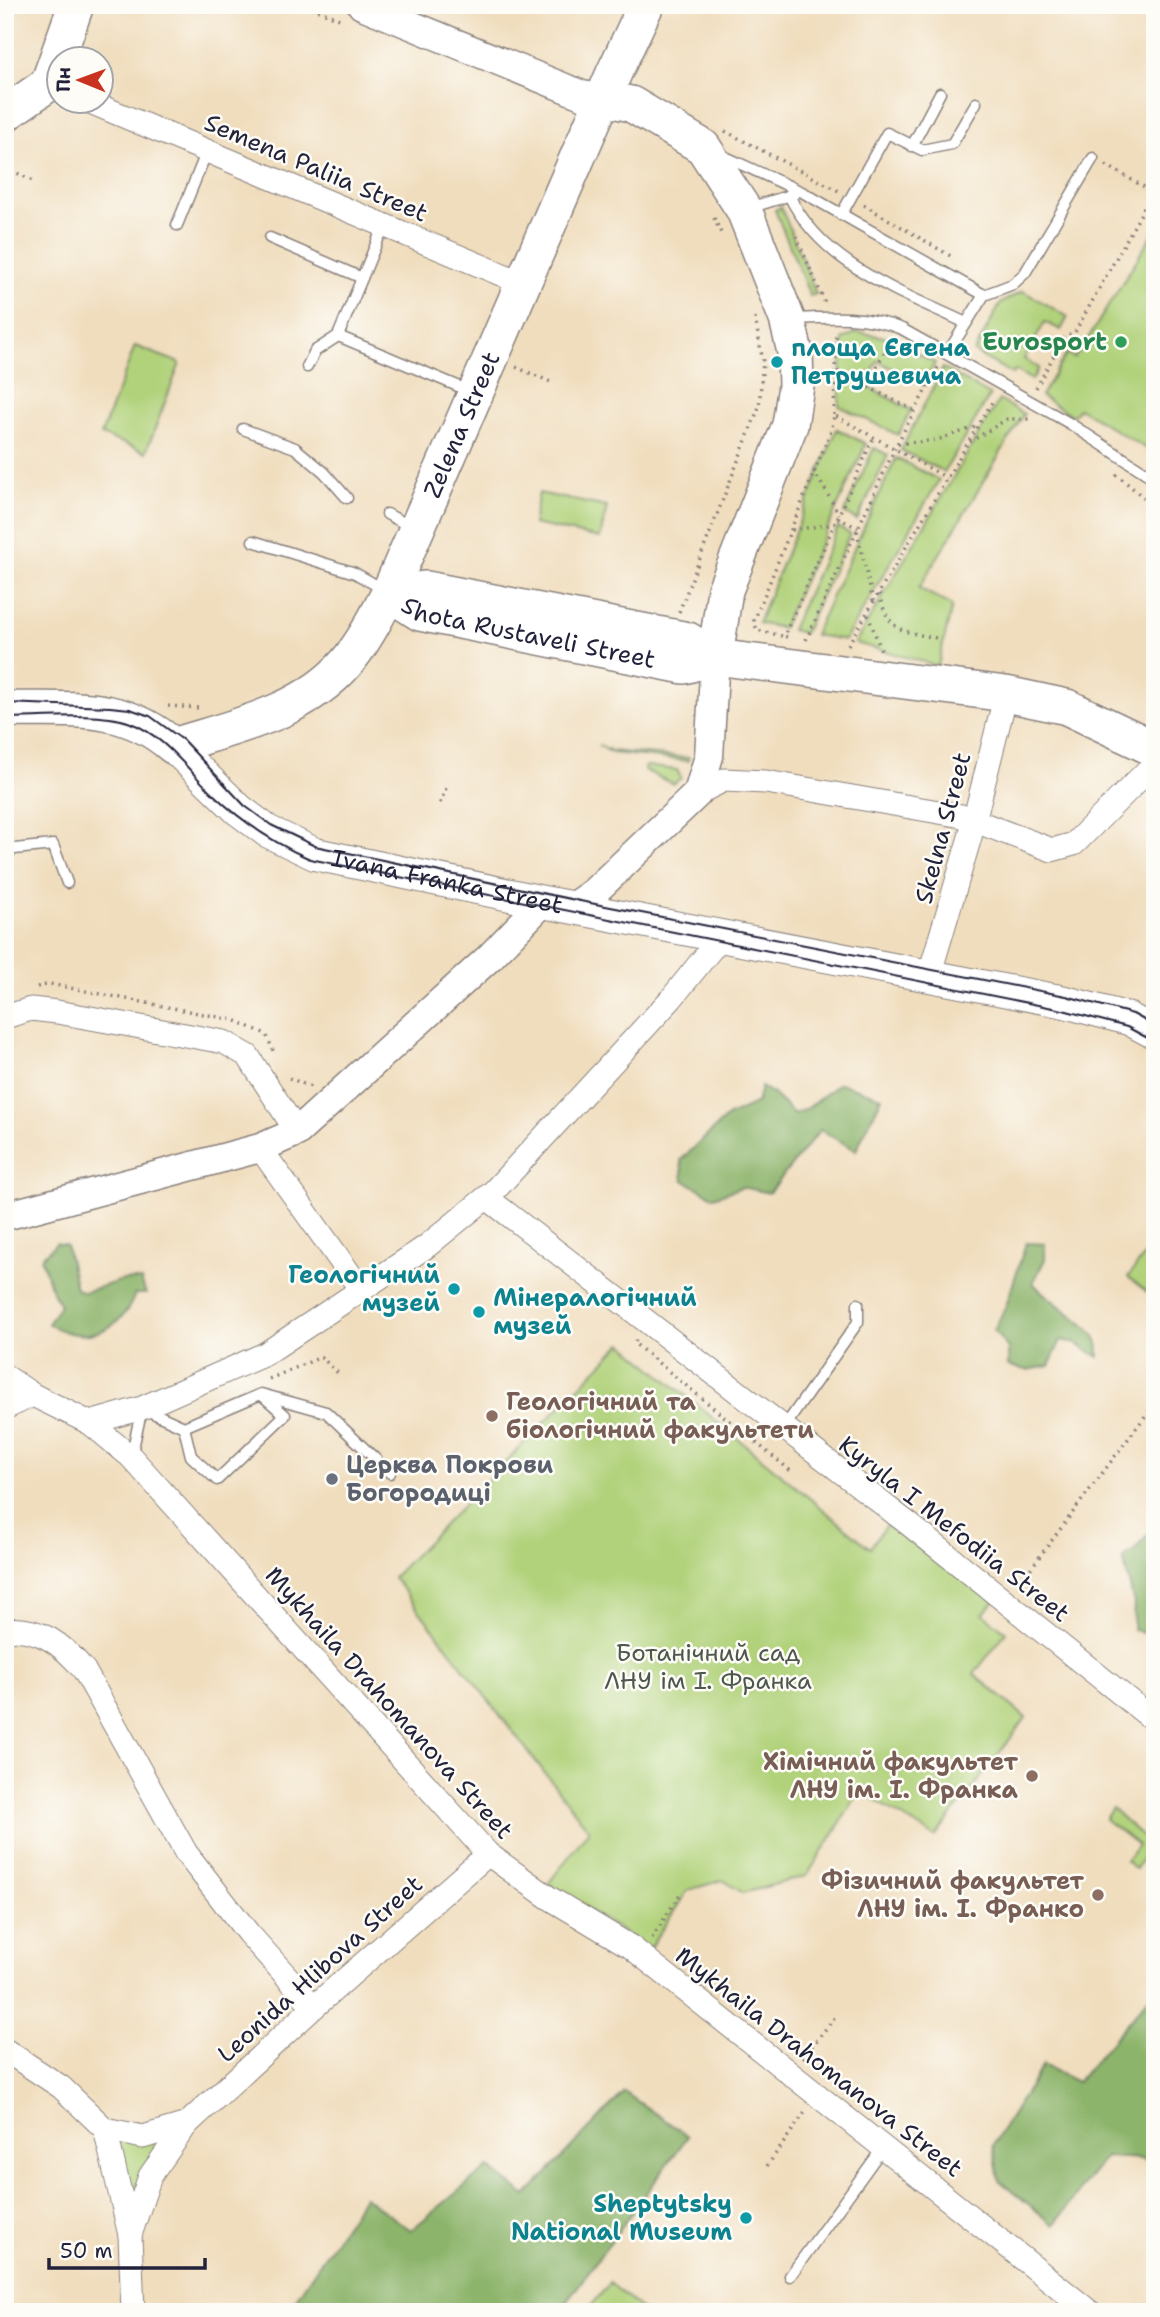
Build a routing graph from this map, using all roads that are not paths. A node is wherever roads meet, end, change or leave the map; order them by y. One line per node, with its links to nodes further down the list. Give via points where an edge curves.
1 (76, 5): 4 (main road)
2 (362, 5): 7 (street, via 582,95)
3 (646, 5): 7 (main road, Zelena Street)
4 (65, 46)
5 (46, 91): 10 (main road)
6 (940, 93): 12 (lane)
7 (603, 98): 11 (main road, via 631,104); 23 (main road, Zelena Street)
8 (976, 103): 12 (lane, via 952,144 922,150)
9 (116, 113): 13 (street, Semena Paliia Street)
10 (5, 114)
11 (712, 137): 15 (lane); 17 (main road)
12 (912, 145): 18 (lane, via 887,132)
13 (208, 151): 19 (lane); 20 (street, Semena Paliia Street)
14 (1093, 158): 24 (lane, via 1025,272 1013,284)
15 (804, 193): 16 (lane); 18 (lane)
16 (789, 195): 17 (lane); 26 (lane, via 798,215 852,268)
17 (729, 214): 25 (main road)
18 (841, 215): 24 (lane)
19 (177, 225)
20 (384, 225): 22 (lane); 23 (street, Semena Paliia Street)
21 (270, 238): 22 (lane)
22 (362, 278): 27 (lane)
23 (522, 283): 30 (main road, Zelena Street)
24 (984, 295): 26 (lane)
25 (787, 319): 28 (lane, via 876,319); 36 (main road, via 796,369 790,425 725,590)
26 (966, 323): 28 (lane)
27 (338, 336): 29 (lane, via 315,351); 30 (lane)
28 (947, 354): 32 (lane, via 1030,400)
29 (307, 367)
30 (475, 393): 35 (main road, Zelena Street, via 401,521)
31 (243, 429): 33 (lane, via 295,448)
32 (1155, 480)
33 (347, 498)
34 (253, 541): 35 (lane, via 355,573)
35 (389, 593): 36 (main road, Shota Rustaveli Street, via 426,589 688,640); 39 (main road, Zelena Street, via 346,663 302,700)
36 (715, 657): 37 (main road, Shota Rustaveli Street); 42 (street, via 709,756)
37 (1006, 694): 40 (main road, Shota Rustaveli Street, via 1067,707); 43 (street, Skelna Street)
38 (5, 709): 39 (main road, Ivana Franka Street, via 113,712 144,724)
39 (173, 746): 46 (main road, Ivana Franka Street, via 239,810 305,850)
40 (1155, 749)
41 (1155, 763): 43 (street, via 1074,844 1062,850)
42 (698, 793): 43 (street, via 724,780 766,782); 46 (street, via 594,892)
43 (975, 821): 48 (street, Skelna Street)
44 (5, 850): 45 (lane, via 53,845)
45 (67, 883)
46 (557, 905): 47 (main road, Ivana Franka Street); 51 (street, via 490,957)
47 (721, 937): 48 (main road, Ivana Franka Street); 53 (street, via 671,999)
48 (937, 977): 50 (main road, Ivana Franka Street, via 1105,1011)
49 (5, 1017): 51 (street, via 31,1009 224,1042 248,1056)
50 (1155, 1033)
51 (297, 1132): 52 (street)
52 (260, 1148): 54 (street); 55 (street)
53 (487, 1198): 55 (street); 64 (street, Kyryla I Mefodiia Street)
54 (5, 1216)
55 (362, 1291): 61 (street, via 265,1354)
56 (858, 1304): 64 (lane, via 858,1322)
57 (5, 1376): 59 (street, Mykhaila Drahomanova Street)
58 (261, 1394): 63 (lane); 63 (lane, via 285,1415 217,1480 191,1456); 66 (lane, via 326,1412)
59 (33, 1395): 60 (street); 62 (street, Mykhaila Drahomanova Street)
60 (5, 1408)
61 (142, 1408): 62 (street); 63 (lane); 65 (lane)
62 (90, 1423): 65 (street, Mykhaila Drahomanova Street)
63 (184, 1427)
64 (783, 1429): 68 (street, Kyryla I Mefodiia Street)
65 (131, 1457): 69 (street, Mykhaila Drahomanova Street)
66 (390, 1473)
67 (5, 1630): 70 (street, via 47,1635 84,1670 187,1853 248,1933)
68 (1155, 1721)
69 (488, 1854): 70 (street, Leonida Hlibova Street); 74 (street, Mykhaila Drahomanova Street, via 631,1947)
70 (314, 2007): 72 (street, Leonida Hlibova Street)
71 (5, 2050): 73 (street, via 61,2087)
72 (187, 2124): 73 (street, Leonida Hlibova Street, via 143,2137); 75 (street, Leonida Hlibova Street, via 150,2176)
73 (105, 2129): 75 (street)
74 (884, 2146): 76 (lane); 78 (street, Mykhaila Drahomanova Street)
75 (130, 2235): 77 (street)
76 (790, 2276)
77 (133, 2312)
78 (1090, 2312)

